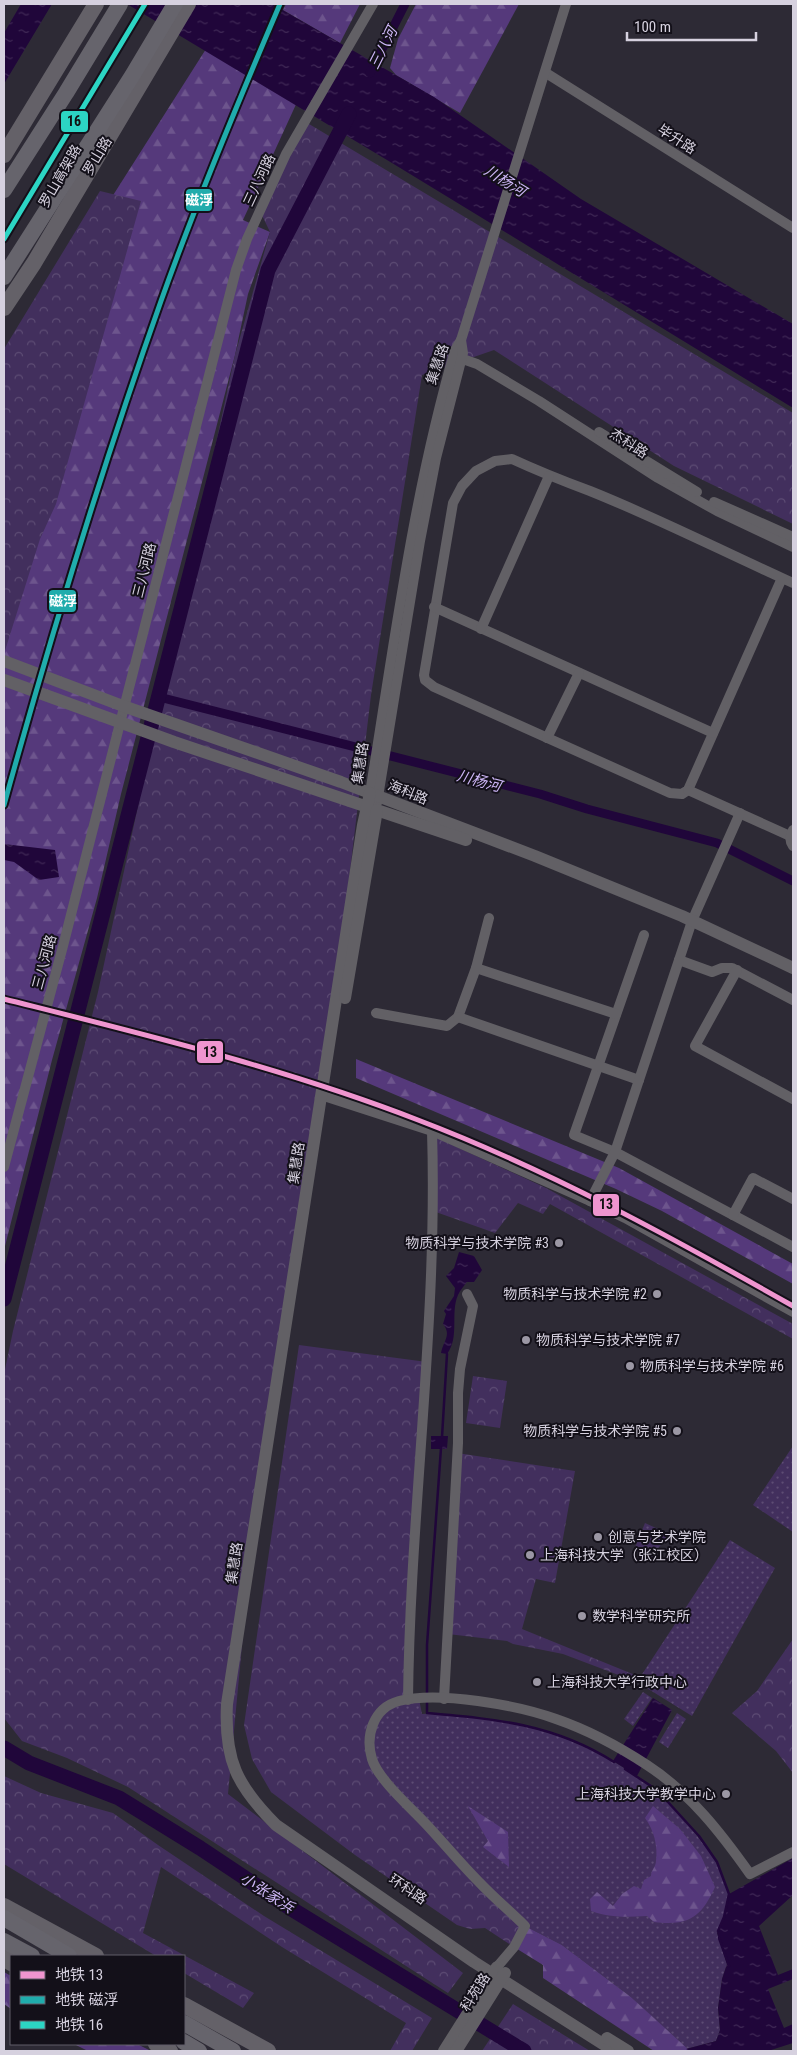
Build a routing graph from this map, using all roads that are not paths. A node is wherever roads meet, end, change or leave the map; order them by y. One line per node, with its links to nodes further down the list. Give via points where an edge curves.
1 (96, 4): 10 (main road)
2 (109, 4): 11 (highway, via 58,88)
3 (120, 4): 11 (highway)
4 (163, 4): 13 (highway, 罗山高架路)
5 (175, 4): 14 (highway)
6 (188, 4): 15 (main road, 罗山路)
7 (373, 4): 27 (street, 三八河路, via 304,121 270,187 236,270)
8 (566, 4): 9 (street)
9 (546, 73): 12 (street, 毕升路); 16 (street, 集慧路)
10 (4, 155)
11 (4, 190)
12 (793, 228)
13 (4, 272)
14 (4, 277)
15 (8, 301)
16 (459, 354): 18 (street, 杰科路, via 479,359 543,396 717,504); 19 (street, 杰科路, via 532,396 658,478 716,511); 32 (street, 集慧路, via 428,451 411,540)
17 (549, 476): 20 (street); 22 (street, via 508,458 486,465 468,478 450,512); 23 (street)
18 (793, 537)
19 (793, 547)
20 (782, 578): 21 (street); 29 (street)
21 (793, 583)
22 (434, 608): 23 (street); 30 (street, via 424,670 426,680 434,687)
23 (481, 629): 25 (street)
24 (4, 661): 27 (street, 海科路)
25 (579, 673): 29 (street); 30 (street)
26 (4, 680): 28 (street, 海科路)
27 (126, 706): 28 (street, 三八河路); 32 (street, 海科路)
28 (121, 723): 33 (street, 海科路); 54 (street, 三八河路)
29 (713, 733): 31 (street)
30 (548, 738): 31 (street, via 670,793 677,795)
31 (688, 790): 34 (street)
32 (374, 795): 33 (street, 集慧路); 37 (street, 海科路, via 587,877)
33 (372, 809): 37 (street, 海科路, via 532,864); 50 (street, 集慧路); 63 (street, 集慧路, via 363,826)
34 (740, 814): 35 (street); 37 (street)
35 (792, 837)
36 (489, 918): 40 (street)
37 (691, 924): 39 (street); 41 (street, 海科路); 43 (street, 海科路)
38 (644, 934): 46 (street)
39 (679, 960): 42 (street, via 712,972 727,968); 49 (street)
40 (476, 968): 46 (street); 47 (street)
41 (793, 968)
42 (736, 970): 44 (street); 51 (street, via 696,1046)
43 (793, 977)
44 (793, 1000)
45 (376, 1012): 47 (street, via 447,1026)
46 (616, 1014): 48 (street)
47 (458, 1017): 48 (street)
48 (598, 1066): 49 (street); 53 (street, via 574,1136)
49 (639, 1080): 53 (street)
50 (327, 1097): 52 (street); 63 (street, 集慧路)
51 (793, 1099)
52 (432, 1131): 56 (street); 62 (street, via 433,1211 408,1632)
53 (615, 1152): 56 (street); 57 (street)
54 (4, 1167)
55 (793, 1199): 57 (street, via 753,1178)
56 (590, 1201): 60 (street)
57 (733, 1215): 58 (street)
58 (793, 1247)
59 (467, 1294): 61 (street, via 473,1306 460,1369 458,1443)
60 (793, 1312)
61 (438, 1699): 62 (street); 64 (street, via 475,1700 528,1711 601,1738 659,1773 697,1806 750,1874)
62 (408, 1700): 71 (street, 科苑路, via 398,1701 374,1719 368,1738 372,1759 396,1792 479,1882 525,1926)
63 (231, 1704): 71 (street, 环科路, via 237,1751 244,1774 281,1820)
64 (793, 1852)
65 (4, 1906): 70 (main road)
66 (4, 1918): 69 (highway)
67 (4, 1940): 68 (highway)
68 (30, 1955)
69 (67, 1955)
70 (94, 1955)
71 (499, 1973): 75 (street, 科苑路); 82 (street, 环科路); 83 (street, 环科路)
72 (185, 2006): 80 (main road)
73 (185, 2023): 79 (highway)
74 (185, 2043): 78 (highway)
75 (457, 2044): 81 (street, 科苑路)
76 (158, 2045): 77 (main road)
77 (170, 2051)
78 (199, 2051)
79 (233, 2051)
80 (268, 2051)
81 (444, 2051)
82 (614, 2051)
83 (628, 2051)

